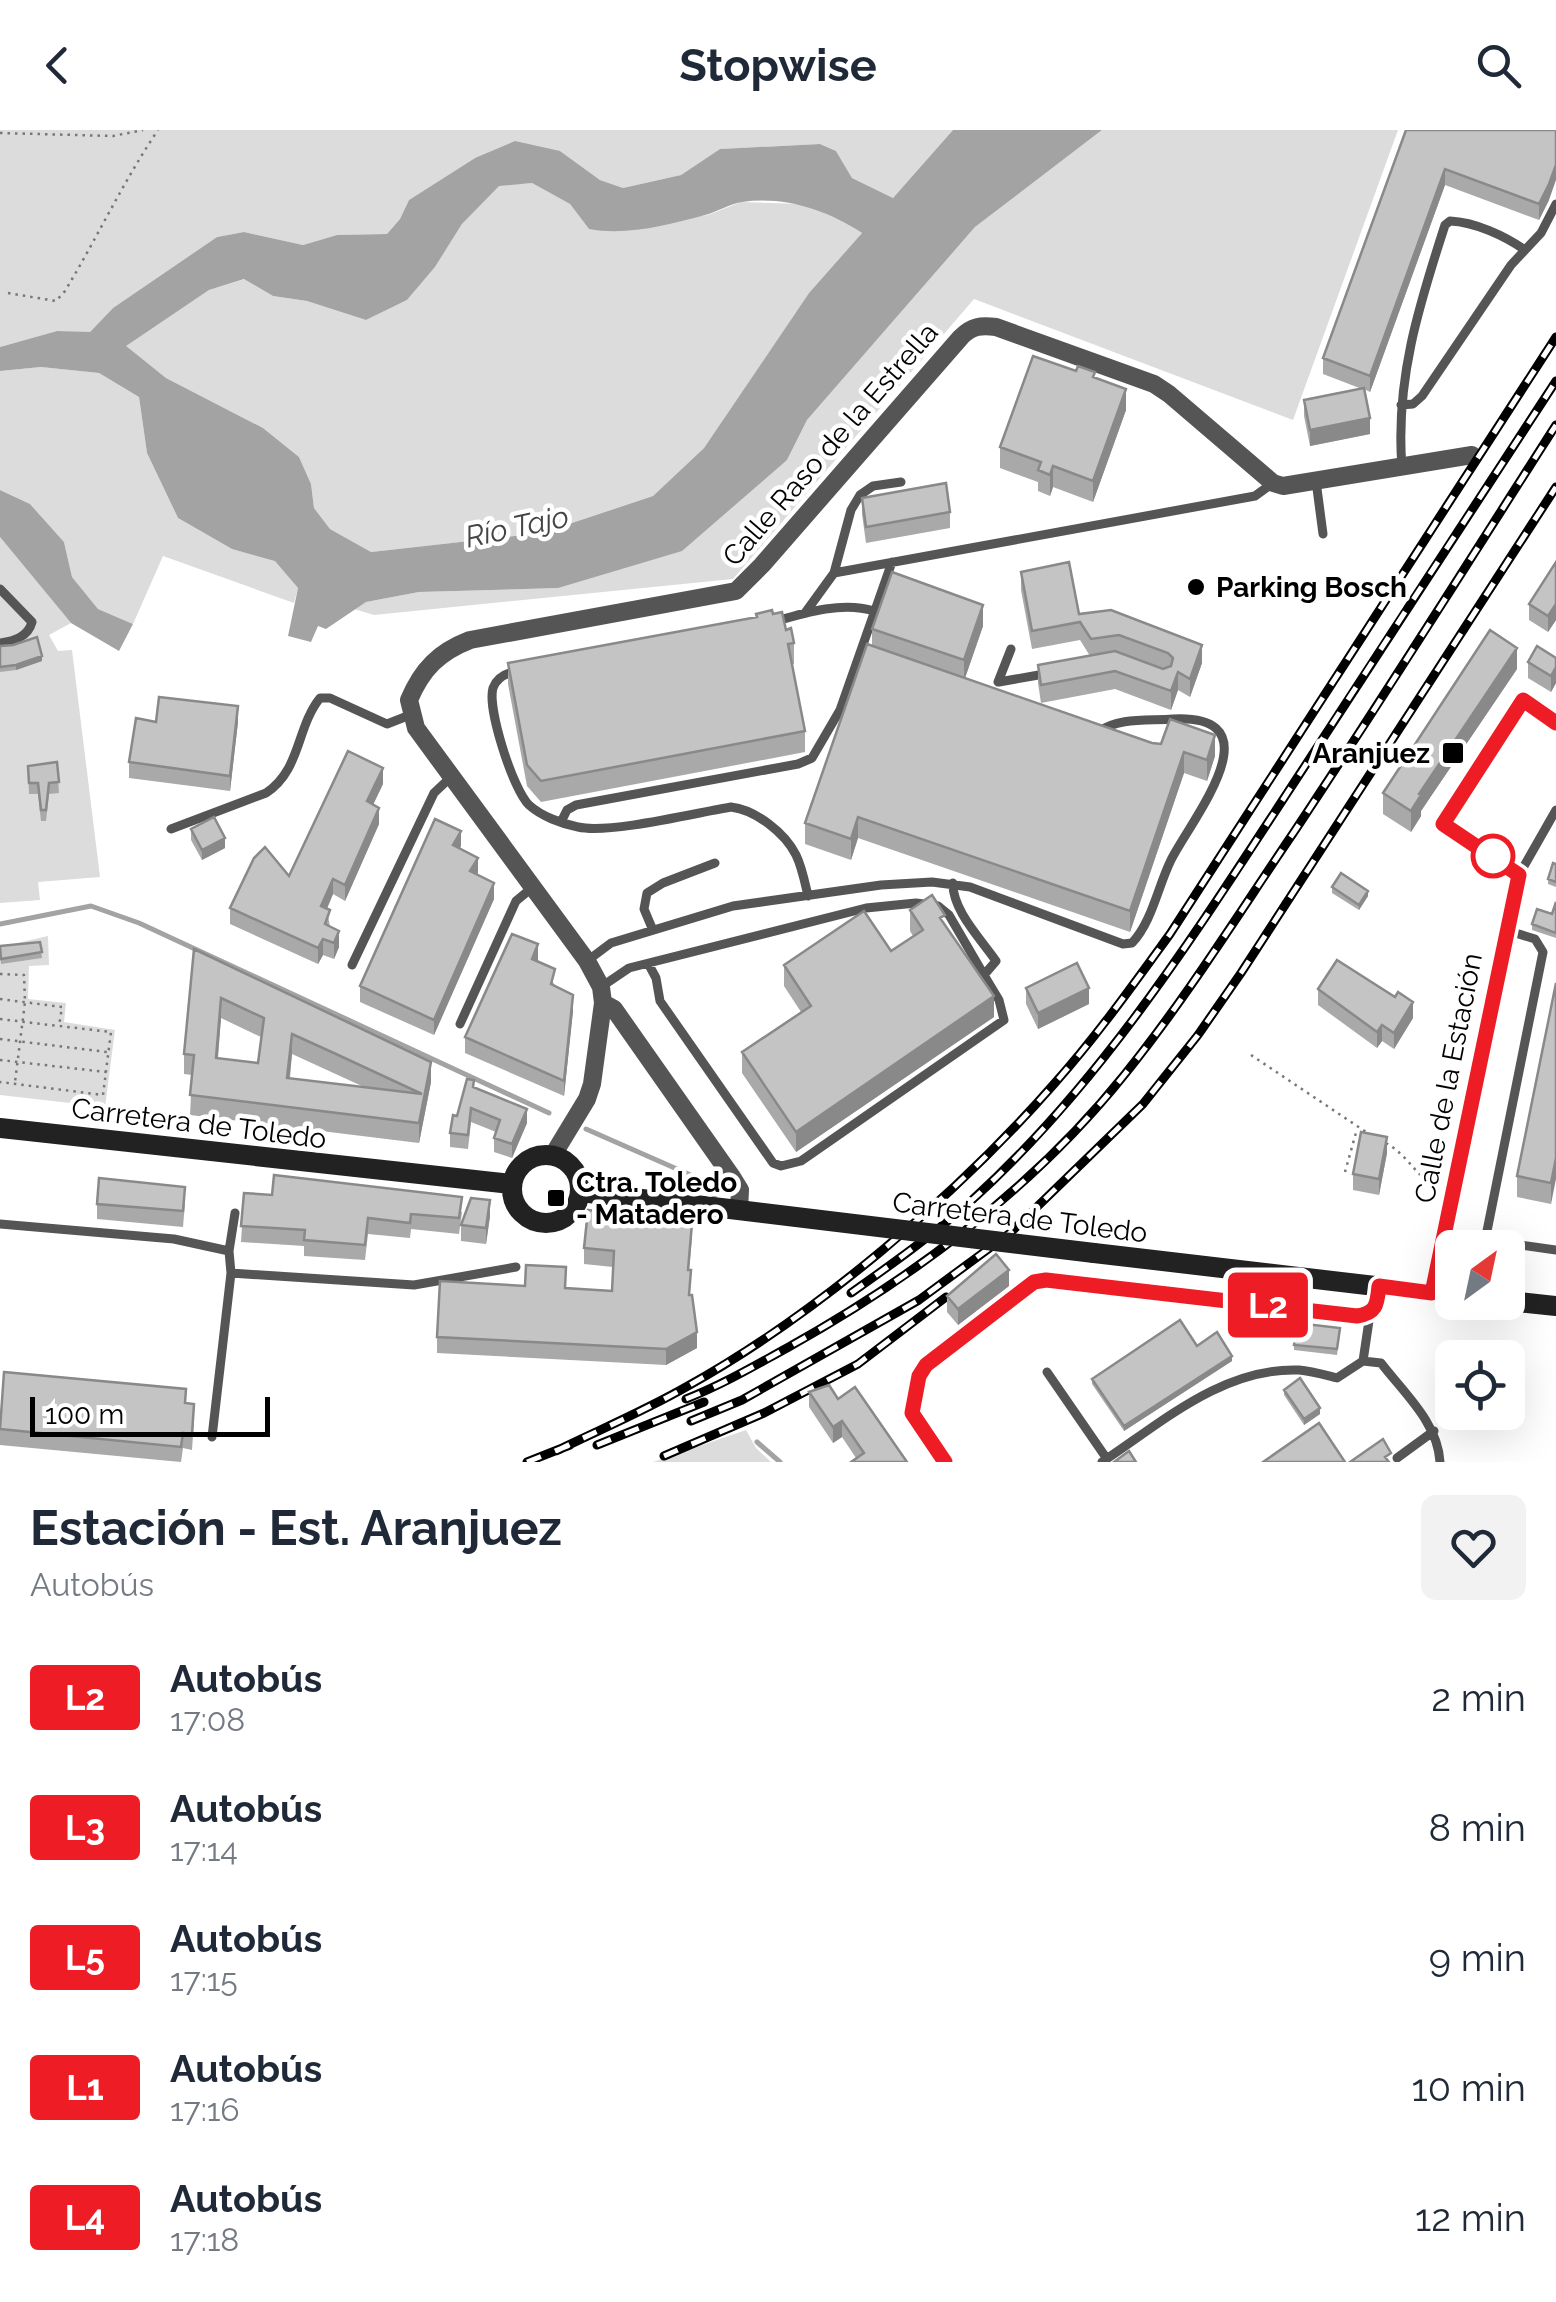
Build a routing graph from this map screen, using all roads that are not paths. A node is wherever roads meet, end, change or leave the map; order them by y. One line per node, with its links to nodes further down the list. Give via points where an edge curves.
1 (1556, 204): 2 (lane)
2 (1525, 250): 3 (lane, via 1422,396); 3 (lane, via 1462,221 1446,225 1414,322)
3 (1401, 405): 5 (lane)
4 (1472, 455): 5 (street)
5 (1402, 467): 6 (street)
6 (1316, 481): 8 (street); 9 (lane)
7 (901, 482): 11 (lane, via 873,486 860,496)
8 (1273, 483): 10 (lane, via 1255,496); 24 (street, Calle Raso de la Estrella, via 1154,384 996,327 969,329 736,591 470,640 429,664 409,700)
9 (1323, 534)
10 (892, 562): 11 (lane); 13 (lane)
11 (834, 573): 14 (lane)
12 (0, 590): 16 (lane, via 32,622 15,640)
13 (874, 611): 14 (lane, via 859,606); 18 (lane)
14 (805, 612): 15 (lane)
15 (758, 626)
16 (0, 643)
17 (1011, 649): 22 (lane)
18 (860, 654): 19 (lane); 29 (lane, via 840,710 812,758 576,805)
19 (879, 660)
20 (530, 668): 29 (lane, via 494,683 503,754 526,803)
21 (1057, 672): 22 (lane)
22 (998, 682): 23 (lane)
23 (992, 699)
24 (410, 715): 27 (street); 30 (lane, via 387,724 320,698 280,784)
25 (1556, 723): 32 (lane, via 1523,700 1443,824)
26 (1110, 741): 33 (lane, via 1094,736 1114,722 1184,719 1218,731 1225,744 1222,773 1132,944)
27 (452, 776): 34 (street); 39 (lane, via 434,793)
28 (1556, 810): 32 (lane)
29 (561, 822): 35 (lane, via 596,829 749,809 796,853)
30 (171, 829)
31 (715, 863): 36 (lane, via 647,893 644,909)
32 (1519, 875): 37 (street, Calle de la Estación)
33 (953, 883): 35 (lane); 41 (lane, via 958,905 996,961)
34 (534, 887): 38 (street); 43 (lane, via 516,901)
35 (808, 896): 36 (lane, via 733,906)
36 (652, 928): 38 (lane, via 611,943)
37 (1506, 930): 51 (street, Calle de la Estación); 52 (lane, via 1535,939 1544,952)
38 (587, 961): 42 (street)
39 (352, 965)
40 (648, 965): 41 (lane, via 866,908 916,903 949,915); 41 (lane, via 660,1001 781,1166 801,1162 1004,1020); 42 (lane, via 629,968)
41 (984, 975)
42 (602, 995): 45 (street, via 592,1084); 48 (street, via 740,1190)
43 (460, 1024)
44 (0, 1128): 46 (street, Carretera de Toledo)
45 (553, 1155): 46 (street, via 526,1160); 47 (street, via 574,1168)
46 (511, 1184): 47 (street, via 518,1210 542,1224 568,1216)
47 (580, 1192): 48 (street, Carretera de Toledo)
48 (734, 1210): 58 (street, Carretera de Toledo, bridge)
49 (234, 1212): 55 (lane)
50 (0, 1224): 55 (lane, via 174,1239)
51 (1445, 1230)
52 (1488, 1230)
53 (1525, 1246): 54 (lane)
54 (1556, 1250)
55 (229, 1251): 57 (lane)
56 (516, 1267): 57 (lane, via 414,1284)
57 (231, 1273): 66 (lane)
58 (1379, 1286): 59 (street, Carretera de Toledo); 62 (street)
59 (1435, 1293)
60 (1525, 1303): 61 (street)
61 (1556, 1306)
62 (1370, 1314): 63 (lane); 69 (street, via 1034,1282 919,1376 912,1413)
63 (1363, 1361): 65 (lane, via 1381,1364); 68 (lane, via 1338,1378 1298,1370 1217,1386)
64 (1047, 1372): 68 (lane)
65 (1434, 1431): 67 (lane); 70 (lane)
66 (212, 1437)
67 (1397, 1458)
68 (1104, 1460)
69 (945, 1462)
70 (1440, 1462)

